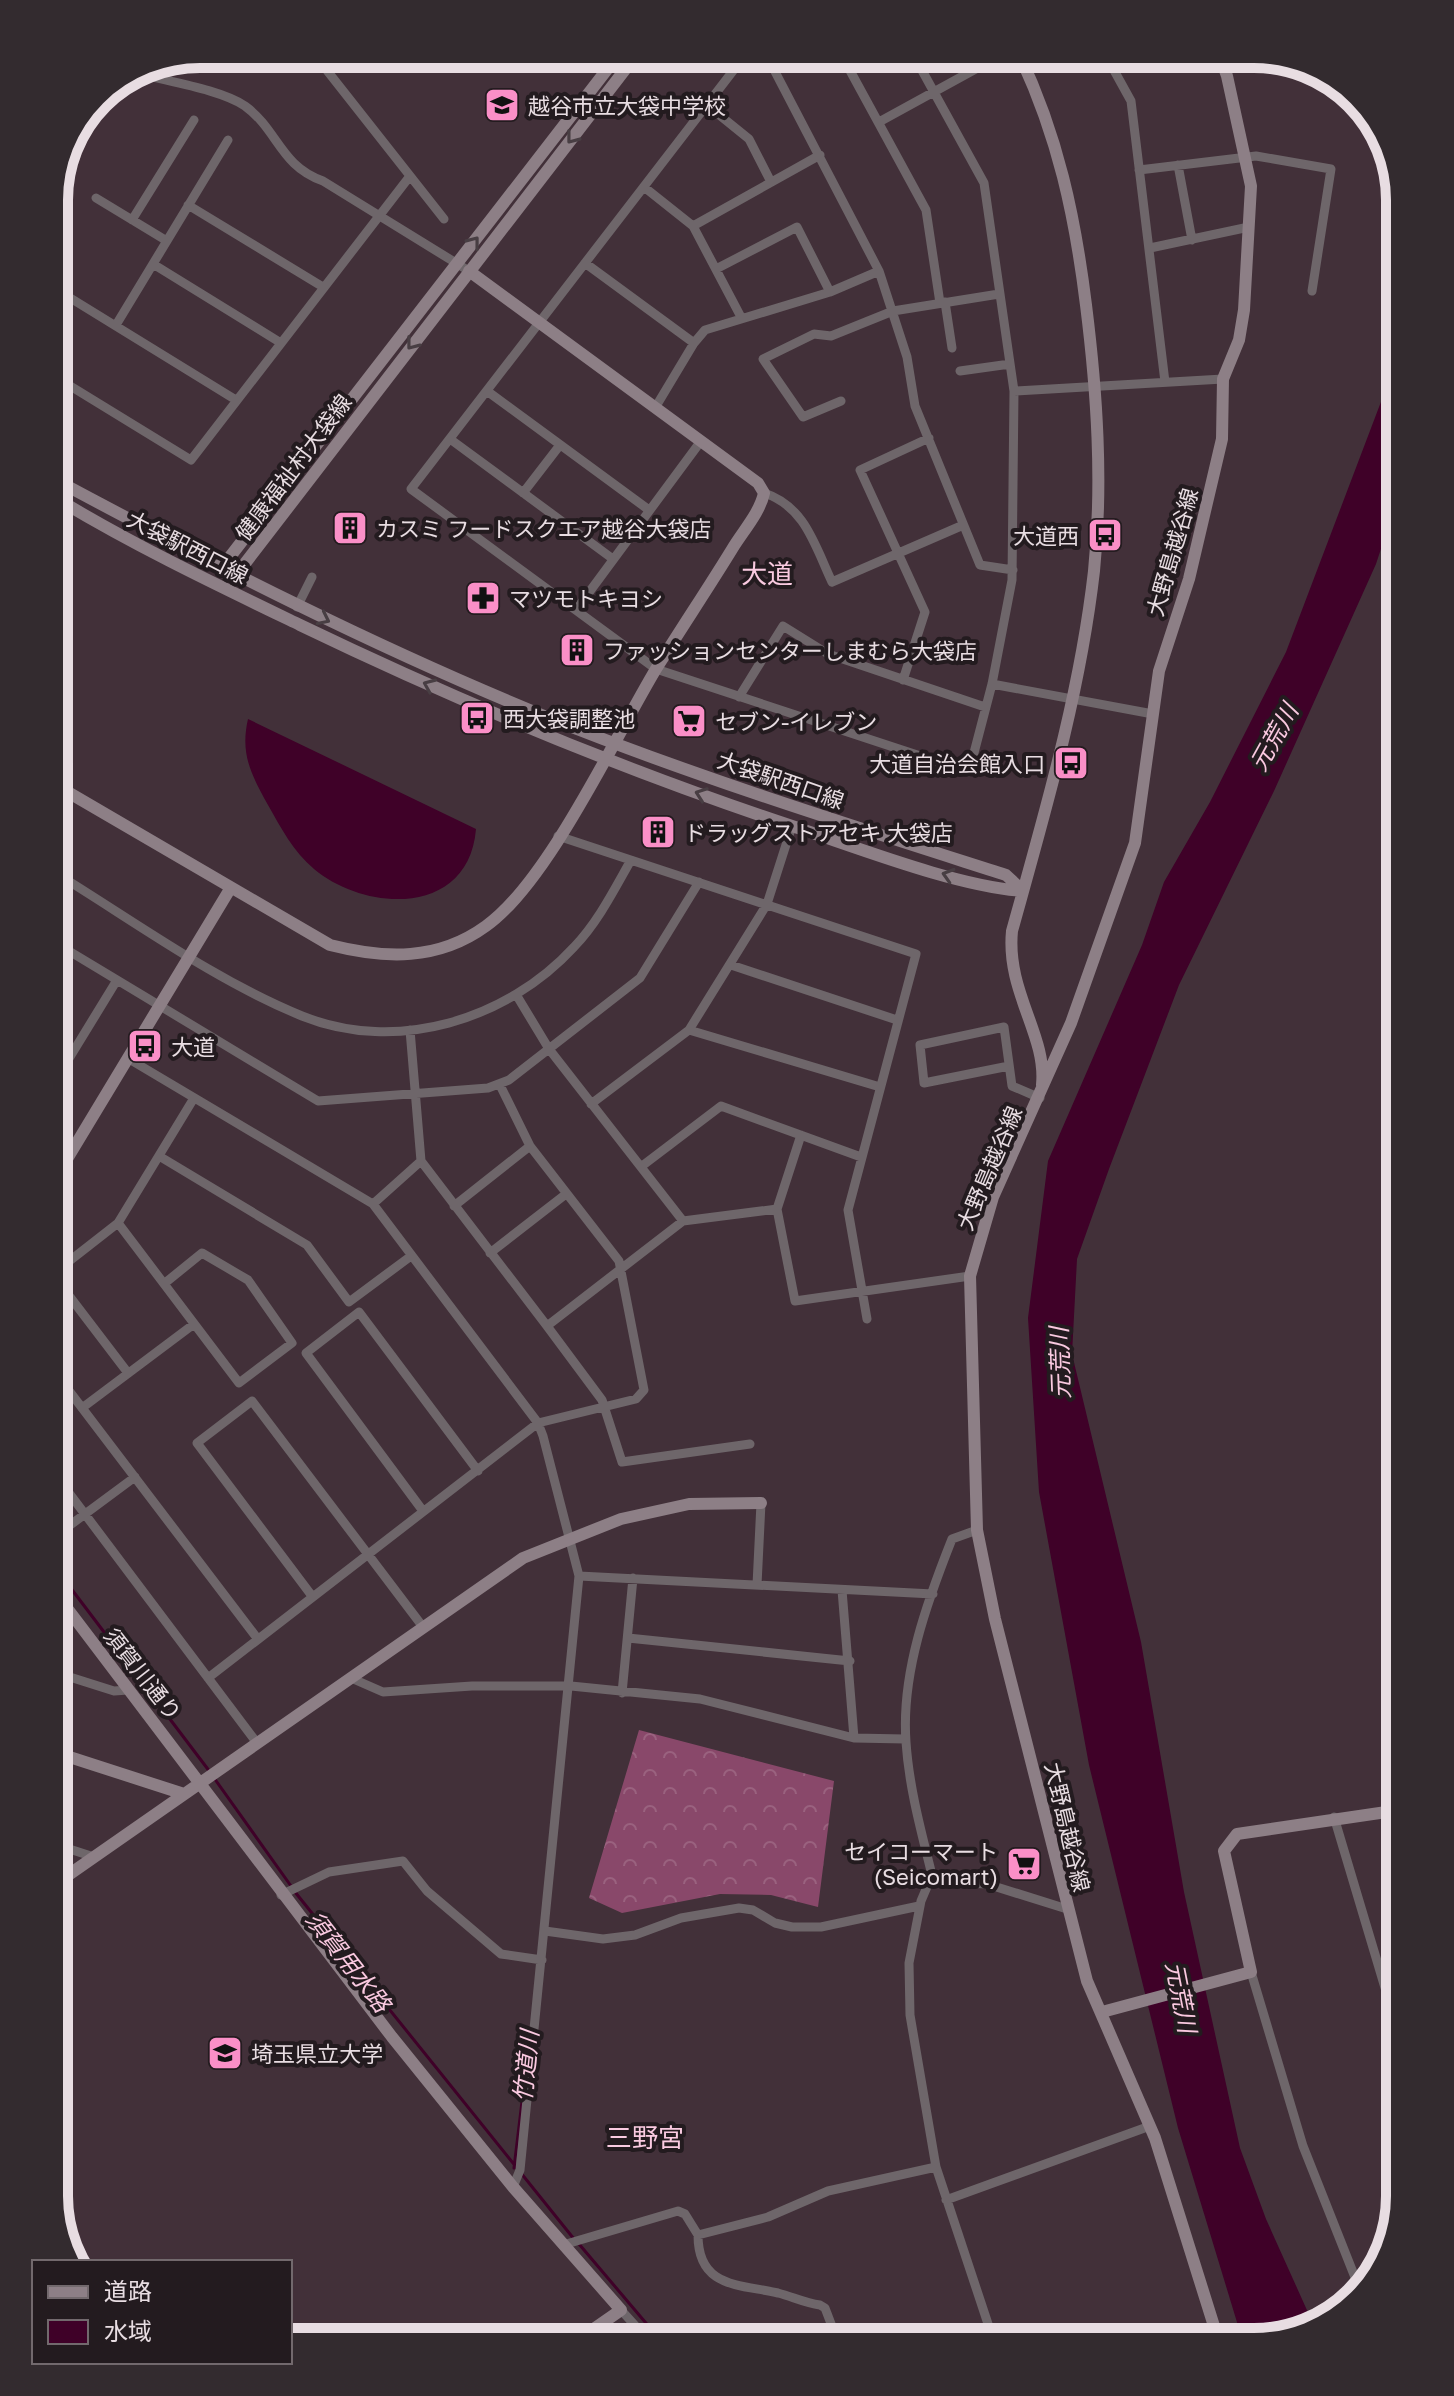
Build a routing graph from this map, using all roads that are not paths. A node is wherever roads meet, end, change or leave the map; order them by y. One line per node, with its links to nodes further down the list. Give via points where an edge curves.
1 (325, 68): 22 (street)
2 (609, 68): 37 (street, 健康福祉村大袋線, one-way to 2)
3 (626, 68): 37 (street, 健康福祉村大袋線, one-way to 37)
4 (735, 68): 14 (street)
5 (773, 68): 18 (street)
6 (849, 68): 16 (street)
7 (921, 68): 13 (street)
8 (978, 68): 13 (street)
9 (1026, 68): 58 (street, via 1067,181)
10 (1113, 68): 21 (street, via 1131,101)
11 (1223, 68): 19 (street, 大野島越谷線)
12 (152, 78): 27 (street, via 241,104 260,118 297,169)
13 (934, 92): 16 (street); 43 (street, via 984,183)
14 (707, 105): 23 (street, via 749,139); 24 (street)
15 (194, 120): 29 (street)
16 (879, 122): 45 (street, via 926,210)
17 (228, 140): 26 (street)
18 (820, 155): 23 (street); 39 (street)
19 (1246, 157): 20 (street); 31 (street, 大野島越谷線); 41 (street, via 1331,169)
20 (1178, 165): 21 (street); 32 (street)
21 (1139, 170): 34 (street)
22 (410, 176): 27 (street); 28 (street)
23 (771, 182): 30 (street)
24 (644, 187): 30 (street); 35 (street)
25 (96, 198): 29 (street)
26 (188, 205): 33 (street); 40 (street)
27 (380, 215): 37 (street); 40 (street)
28 (444, 219)
29 (132, 220): 33 (street)
30 (693, 226): 38 (street)
31 (1249, 227): 32 (street); 55 (street, 大野島越谷線, via 1239,340)
32 (1192, 240): 34 (street)
33 (167, 241): 36 (street)
34 (1150, 248): 56 (street)
35 (585, 263): 48 (street); 51 (street)
36 (153, 264): 49 (street); 50 (street)
37 (463, 268): 48 (street); 77 (street, 健康福祉村大袋線, via 229,558)
38 (716, 269): 42 (street, via 797,227); 47 (street)
39 (879, 271): 42 (street); 46 (street)
40 (323, 287): 50 (street)
41 (1312, 291)
42 (830, 292): 47 (street)
43 (999, 294): 45 (street); 53 (street)
44 (68, 296): 49 (street)
45 (943, 303): 46 (street); 52 (street)
46 (893, 311): 62 (street, via 831,336 814,334 763,359 803,417); 64 (street, via 915,406)
47 (741, 317): 51 (street, via 705,330)
48 (539, 322): 59 (street); 63 (street)
49 (116, 325): 61 (street)
50 (281, 343): 61 (street)
51 (694, 343): 63 (street)
52 (952, 348)
53 (1010, 364): 54 (street); 60 (street)
54 (960, 371)
55 (1223, 379): 56 (street); 88 (street, 大野島越谷線, via 1222,439 1189,579 1159,671)
56 (1165, 382): 58 (street)
57 (68, 385): 61 (street, via 191,460)
58 (1096, 385): 60 (street); 86 (street, via 1094,568)
59 (487, 391): 65 (street); 67 (street)
60 (1014, 391): 76 (street)
61 (236, 400)
62 (841, 401)
63 (655, 408): 66 (street)
64 (929, 438): 73 (street); 74 (street, via 860,470)
65 (450, 439): 69 (street); 81 (street, via 411,489)
66 (701, 441): 70 (street); 72 (street)
67 (560, 445): 69 (street); 72 (street)
68 (68, 487): 77 (street, 大袋駅西口線)
69 (523, 493): 75 (street)
70 (764, 493): 74 (street, via 800,514 832,582); 82 (street)
71 (68, 505): 79 (street, 大袋駅西口線)
72 (649, 510): 75 (street)
73 (961, 526): 74 (street); 76 (street, via 980,565)
74 (899, 554): 83 (street, via 925,612)
75 (613, 559): 81 (street)
76 (1013, 570): 84 (street)
77 (228, 573): 79 (street, 健康福祉村大袋線); 80 (street, 大袋駅西口線)
78 (312, 577): 80 (street)
79 (218, 586): 90 (street, 大袋駅西口線, one-way to 79, via 390,669)
80 (297, 607): 89 (street, 大袋駅西口線, one-way to 89)
81 (576, 610): 82 (street)
82 (656, 669): 85 (street); 89 (street)
83 (903, 680): 85 (street, via 828,654 783,626); 87 (street)
84 (992, 684): 86 (street); 87 (street)
85 (739, 697): 87 (street, via 969,772)
86 (1073, 699): 88 (street); 98 (street)
87 (985, 707)
88 (1153, 714): 117 (street, 大野島越谷線, via 1135,843)
89 (613, 743): 90 (street); 98 (street, 大袋駅西口線, via 1006,875)
90 (604, 759): 92 (street, 大袋駅西口線, one-way to 90); 93 (street)
91 (68, 792): 97 (street)
92 (792, 826): 98 (street, 大袋駅西口線, one-way to 92, via 995,889); 99 (street)
93 (558, 836): 94 (street); 97 (street, via 509,905 487,926 458,942 400,957 330,945)
94 (631, 860): 96 (street); 104 (street, via 582,938)
95 (68, 881): 101 (street)
96 (699, 882): 99 (street); 109 (street, via 640,978)
97 (230, 889): 101 (street)
98 (1023, 891): 117 (street, via 1010,953 1014,983 1041,1064)
99 (767, 904): 102 (street); 106 (street, via 916,954)
100 (68, 951): 103 (street)
101 (190, 955): 105 (street); 107 (street, via 316,1021 365,1030)
102 (731, 965): 106 (street); 108 (street)
103 (117, 980): 105 (street); 111 (street)
104 (517, 996): 107 (street, via 454,1022); 109 (street)
105 (159, 1006): 110 (street); 115 (street, via 318,1101)
106 (897, 1020): 114 (street)
107 (410, 1030): 115 (street)
108 (689, 1030): 114 (street); 118 (street)
109 (549, 1049): 113 (street); 118 (street)
110 (129, 1059): 116 (street); 123 (street)
111 (68, 1060)
112 (1009, 1066): 112 (street, via 1004,1027 920,1045 924,1083); 117 (street, via 1012,1086)
113 (500, 1085): 115 (street); 120 (street)
114 (880, 1087): 122 (street)
115 (414, 1095): 124 (street)
116 (194, 1098): 121 (street); 127 (street)
117 (1040, 1098): 136 (street, 大野島越谷線, via 993,1197)
118 (591, 1104): 125 (street)
119 (801, 1135): 122 (street); 125 (street, via 721,1106); 129 (street)
120 (530, 1146): 126 (street); 128 (street)
121 (159, 1156): 131 (street); 133 (street, via 307,1245 349,1302)
122 (861, 1157): 138 (street, via 848,1210)
123 (68, 1158)
124 (421, 1161): 127 (street); 128 (street)
125 (642, 1166): 130 (street)
126 (566, 1194): 132 (street); 135 (street)
127 (373, 1204): 133 (street)
128 (454, 1206): 132 (street)
129 (777, 1209): 130 (street); 138 (street, via 795,1301)
130 (683, 1221): 135 (street)
131 (118, 1223): 134 (street); 137 (street)
132 (490, 1253): 142 (street)
133 (411, 1256): 147 (street)
134 (68, 1263)
135 (622, 1267): 142 (street); 145 (street, via 644,1390 636,1399)
136 (970, 1276): 138 (street); 156 (street, 大野島越谷線)
137 (165, 1283): 141 (street); 141 (street, via 202,1253 248,1280 292,1343 239,1383)
138 (862, 1292): 140 (street)
139 (68, 1293): 143 (street)
140 (867, 1319)
141 (194, 1324): 143 (street)
142 (547, 1326): 145 (street)
143 (128, 1373): 146 (street)
144 (68, 1390): 146 (street)
145 (605, 1406): 147 (street); 148 (street, via 622,1462)
146 (82, 1408): 150 (street)
147 (538, 1423): 149 (street); 157 (street)
148 (750, 1444)
149 (478, 1471): 153 (street); 153 (street, via 359,1312 306,1353)
150 (135, 1477): 154 (street); 167 (street)
151 (68, 1492): 154 (street)
152 (761, 1503): 157 (street, via 689,1504); 161 (street)
153 (423, 1511): 158 (street)
154 (85, 1514): 155 (street); 171 (street)
155 (68, 1527)
156 (977, 1530): 163 (street, via 952,1539); 190 (street, 大野島越谷線)
157 (570, 1537): 159 (street); 166 (street, via 523,1558)
158 (369, 1554): 164 (street); 164 (street, via 252,1401 197,1443); 166 (street)
159 (579, 1576): 160 (street); 173 (street)
160 (633, 1578): 161 (street); 168 (street)
161 (757, 1585): 162 (street)
162 (842, 1590): 163 (street); 169 (street)
163 (933, 1594): 177 (street, via 916,1642)
164 (312, 1596): 167 (street)
165 (68, 1610): 174 (street, 須賀川通り)
166 (423, 1627): 172 (street)
167 (257, 1638): 171 (street)
168 (628, 1638): 169 (street); 175 (street)
169 (850, 1661): 176 (street)
170 (68, 1676): 174 (street, via 114,1691)
171 (208, 1678): 178 (street)
172 (351, 1678): 173 (street, via 383,1692); 178 (street)
173 (571, 1686): 175 (street); 191 (street)
174 (128, 1690): 180 (street, 須賀川通り)
175 (622, 1693): 176 (street, via 700,1699)
176 (854, 1738): 177 (street)
177 (905, 1739): 187 (street)
178 (257, 1743): 180 (street)
179 (68, 1757): 181 (street)
180 (201, 1782): 181 (street); 188 (street, 須賀川通り)
181 (184, 1794): 185 (street)
182 (1386, 1811): 183 (street)
183 (1334, 1817): 193 (street, via 1237,1834 1224,1851); 194 (street)
184 (68, 1849): 185 (street)
185 (94, 1857): 186 (street)
186 (68, 1875)
187 (932, 1875): 189 (street); 190 (street, via 944,1882 987,1884)
188 (281, 1895): 192 (street, via 329,1872 403,1861 427,1891 501,1954); 198 (street, 須賀川通り)
189 (919, 1906): 191 (street, via 821,1927 792,1927 739,1908 614,1938); 197 (street, via 909,1963 910,2015)
190 (1067, 1909): 195 (street, 大野島越谷線, via 1087,1981)
191 (545, 1931): 192 (street)
192 (542, 1960): 198 (street, via 520,2170)
193 (1251, 1972): 195 (street); 202 (street, via 1303,2146)
194 (1386, 1991)
195 (1102, 2012): 196 (street, 大野島越谷線)
196 (1150, 2126): 199 (street); 208 (street, 大野島越谷線)
197 (936, 2167): 199 (street); 200 (street, via 828,2191 768,2217)
198 (513, 2187): 201 (street, 須賀川通り)
199 (946, 2200): 207 (street)
200 (698, 2235): 201 (street, via 678,2211); 206 (street, via 701,2259 709,2271 744,2289 820,2305)
201 (563, 2245): 203 (street, 須賀川通り)
202 (1356, 2279)
203 (621, 2310): 204 (street); 205 (street)
204 (595, 2328)
205 (637, 2328)
206 (833, 2328)
207 (989, 2328)
208 (1215, 2328)

